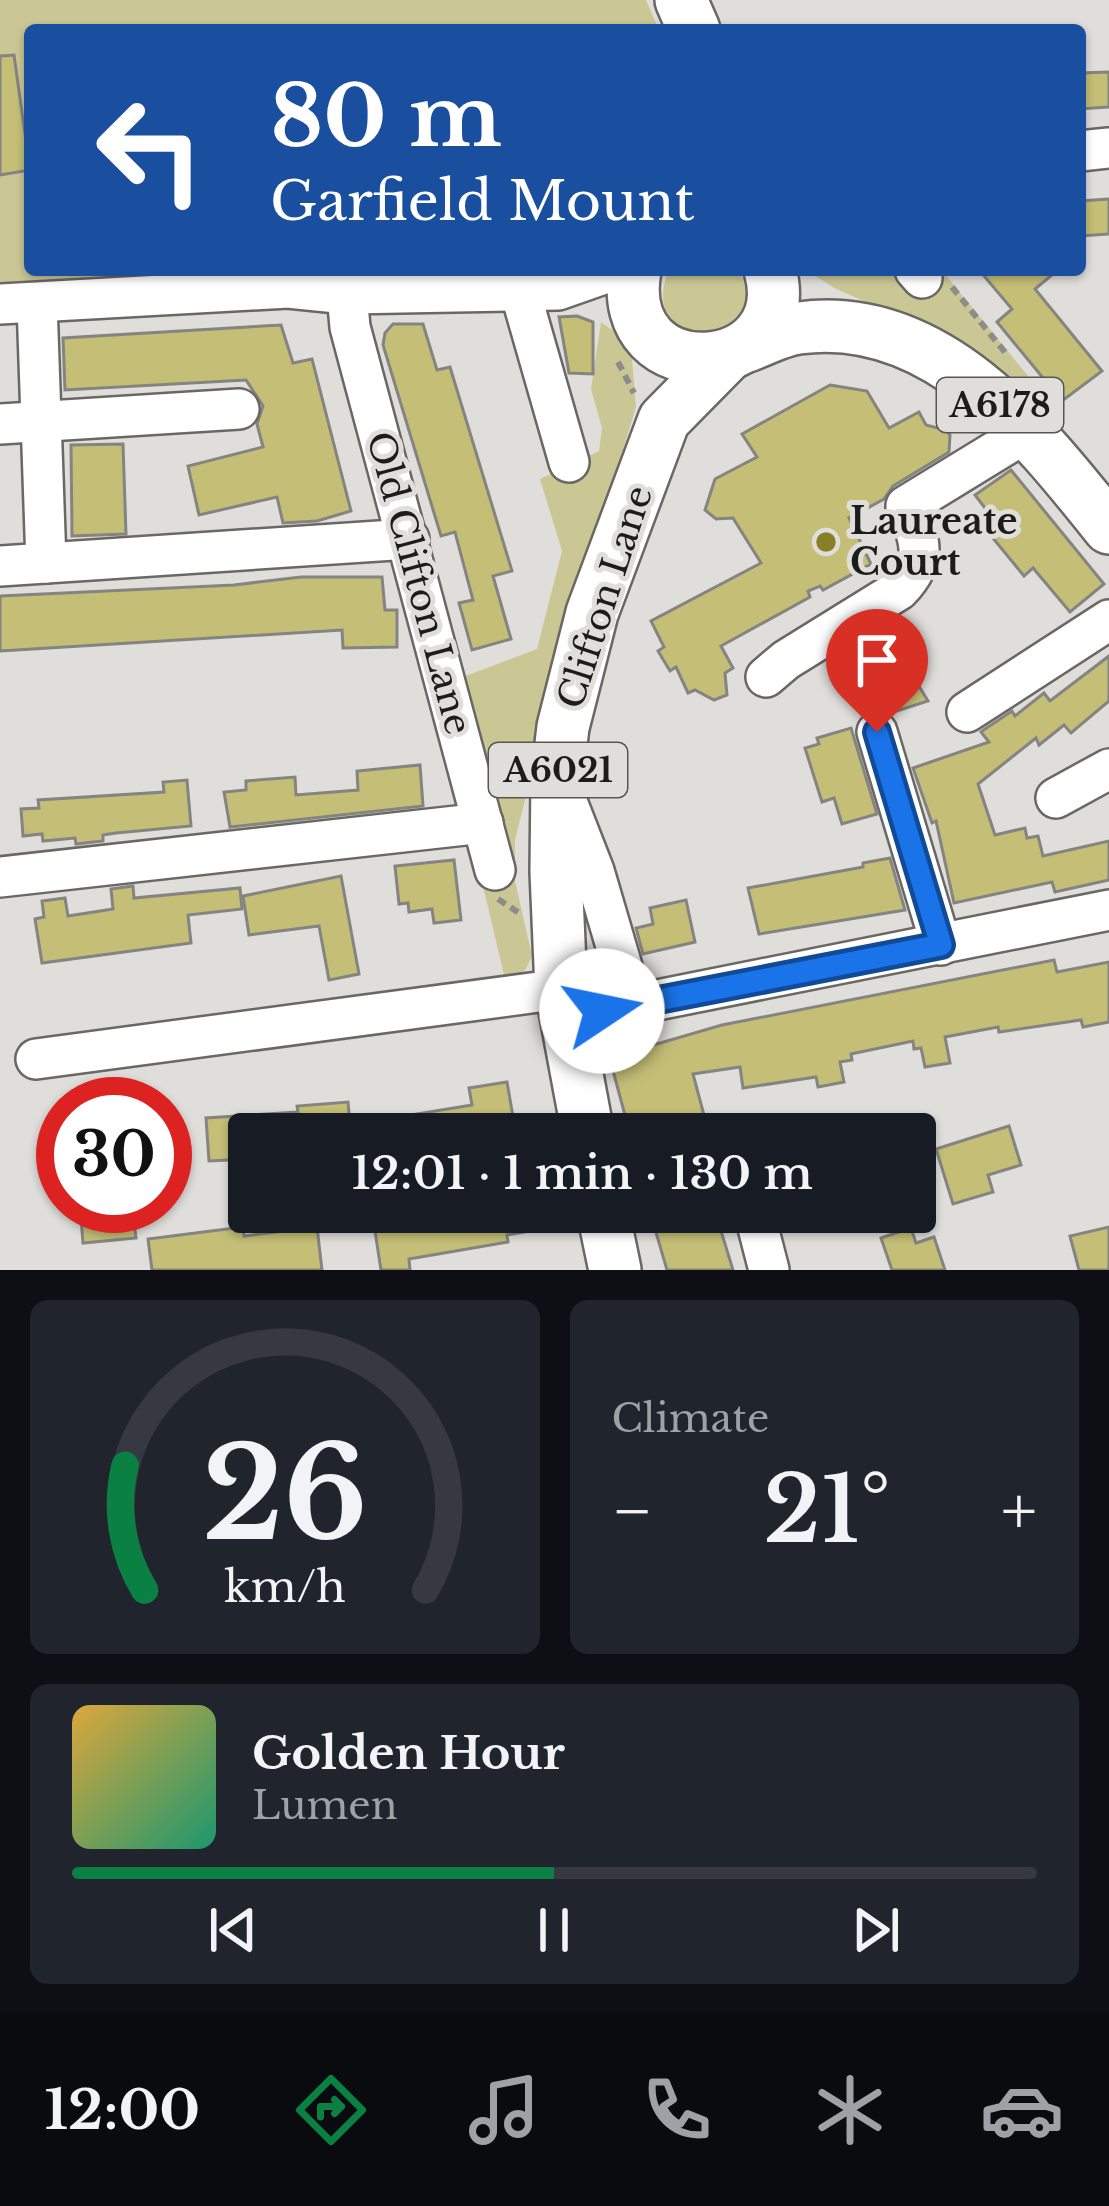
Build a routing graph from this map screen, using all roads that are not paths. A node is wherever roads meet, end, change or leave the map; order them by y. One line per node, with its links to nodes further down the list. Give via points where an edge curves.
1 (635, 276): 8 (main road, A6021, via 634,305)
2 (770, 276): 9 (main road, A6021, via 763,328)
3 (789, 276): 7 (main road, A6178)
4 (571, 288): 5 (street); 8 (street); 15 (street)
5 (347, 294): 6 (street, via 288,288); 17 (street, Old Clifton Lane)
6 (19, 304): 11 (street)
7 (857, 327): 9 (main road, A6178, via 797,328); 14 (main road, A6178, via 940,359)
8 (646, 330): 9 (main road, via 686,358); 13 (main road, Clifton Lane / A6021)
9 (737, 351): 13 (main road, Clifton Lane / A6021)
10 (239, 409): 11 (street)
11 (43, 422): 12 (street); 18 (street)
12 (0, 424)
13 (660, 429): 25 (main road, Clifton Lane / A6021, via 592,613)
14 (1027, 432): 16 (main road, A6178); 21 (street, via 906,506 920,557 914,575)
15 (568, 462)
16 (1109, 528)
17 (409, 539): 18 (street); 27 (street, Old Clifton Lane)
18 (46, 563): 19 (street)
19 (0, 566)
20 (1109, 620): 22 (street)
21 (766, 677)
22 (967, 712)
23 (877, 732): 31 (street)
24 (1109, 769): 26 (street)
25 (557, 778): 32 (main road, Clifton Lane / A6021); 32 (street, via 593,871)
26 (1056, 798)
27 (483, 823): 28 (street, Old Clifton Lane); 29 (street)
28 (495, 870)
29 (0, 877)
30 (1109, 910): 31 (street)
31 (941, 945): 32 (street)
32 (599, 1001): 33 (street); 34 (main road, Clifton Lane / A6021)
33 (36, 1059)
34 (590, 1113)
35 (607, 1233): 37 (main road)
36 (759, 1233): 38 (street)
37 (615, 1270)
38 (769, 1270)

